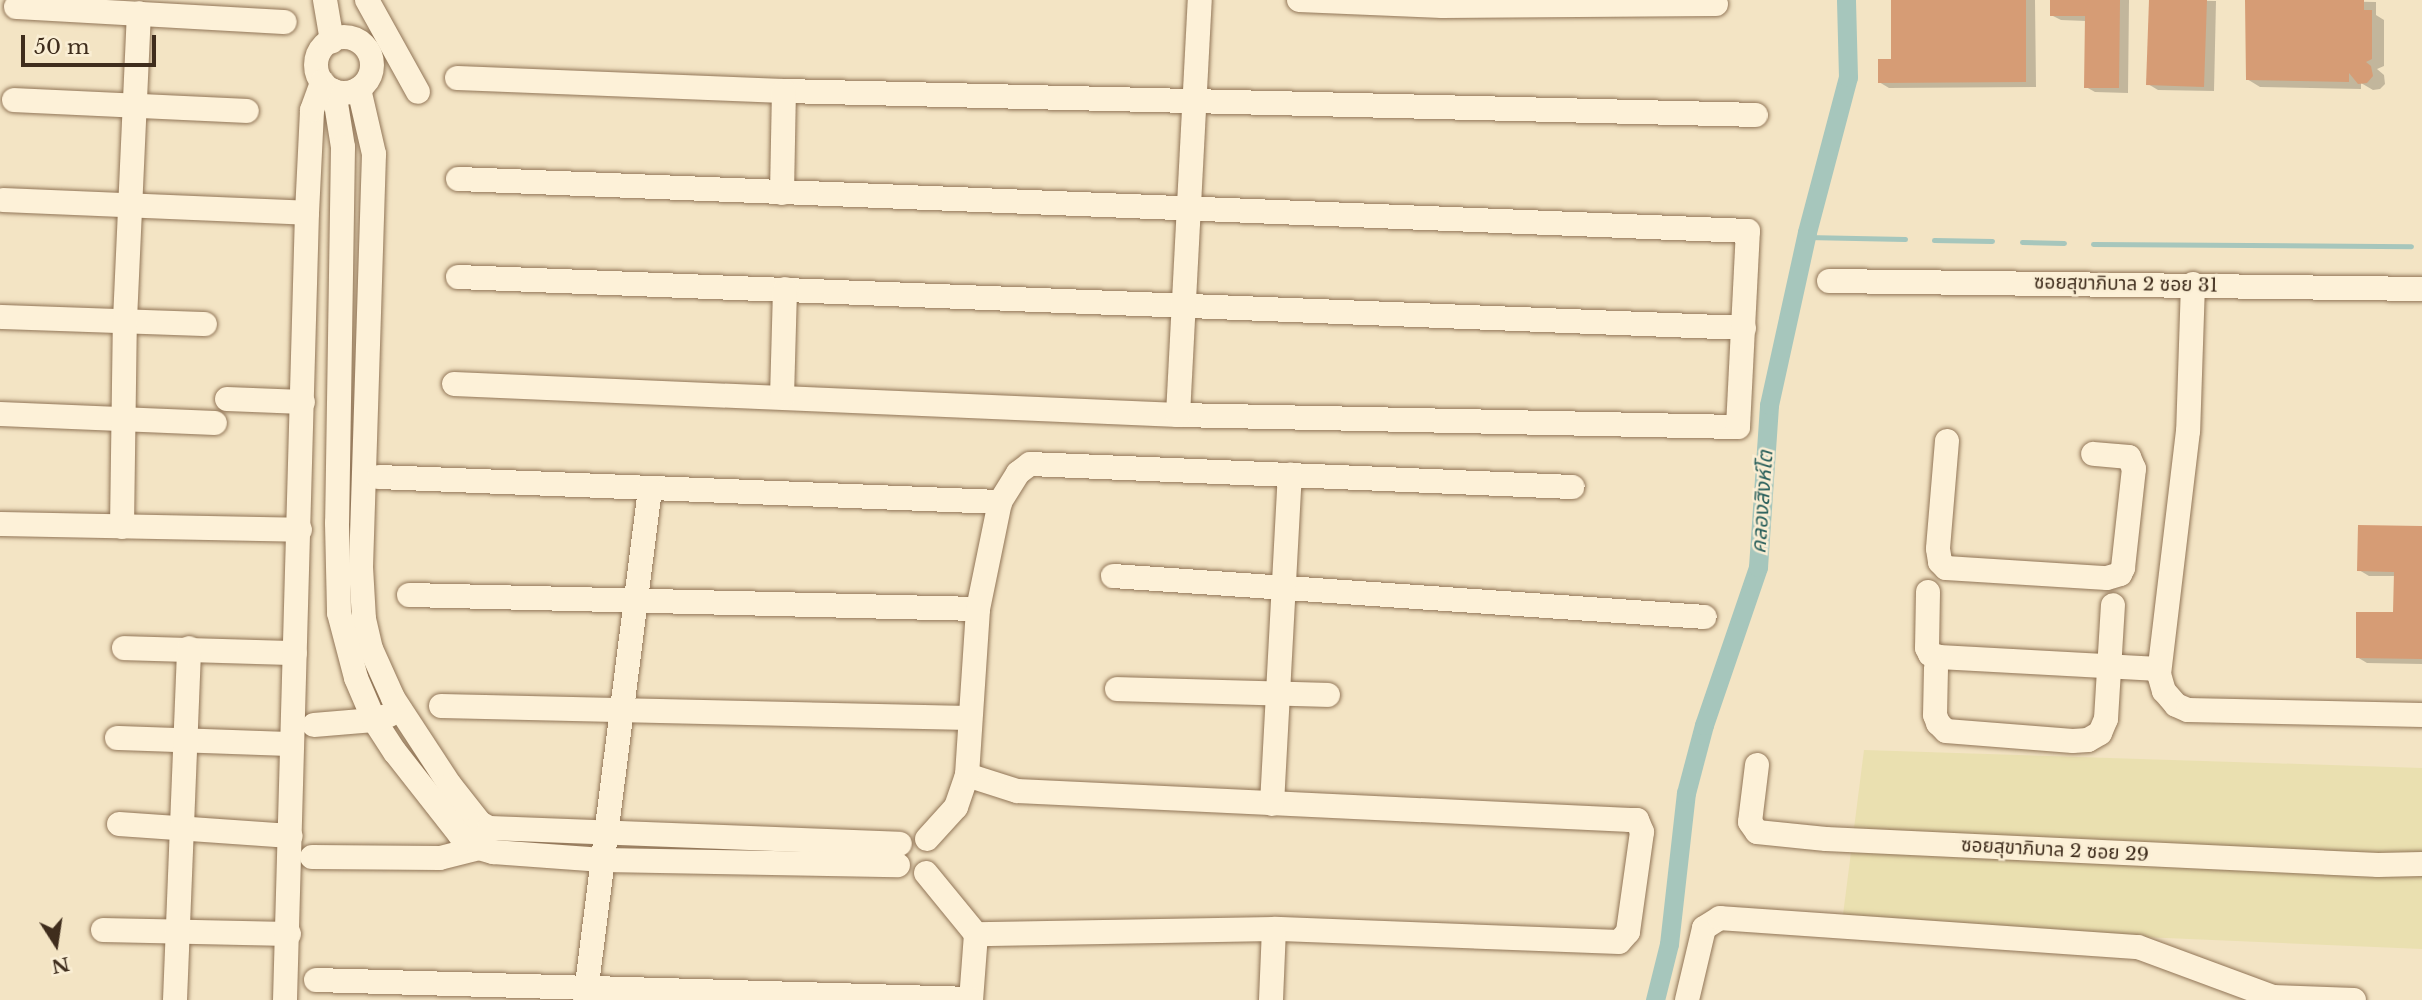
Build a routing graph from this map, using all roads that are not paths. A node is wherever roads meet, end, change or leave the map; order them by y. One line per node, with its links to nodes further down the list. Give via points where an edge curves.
1 (325, 0): 11 (street)
2 (367, 0): 16 (street)
3 (1200, 0): 18 (street)
4 (1299, 0): 5 (street)
5 (1328, 1): 6 (street)
6 (1442, 3): 7 (street)
7 (1716, 4)
8 (16, 7): 9 (street)
9 (139, 13): 10 (street); 19 (street)
10 (285, 22)
11 (332, 41): 13 (street, via 316,60 316,69); 14 (street, via 355,39 369,51 372,70)
12 (457, 78): 15 (street)
13 (328, 87): 14 (street, via 344,93); 25 (street, via 343,147); 29 (street, via 312,110)
14 (359, 89): 26 (street, via 374,154)
15 (784, 91): 18 (street); 23 (street)
16 (418, 92)
17 (14, 100): 19 (street)
18 (1195, 103): 21 (street); 28 (street)
19 (135, 105): 20 (street); 27 (street)
20 (247, 111)
21 (1756, 115)
22 (458, 179): 23 (street)
23 (782, 192): 28 (street)
24 (3, 200): 27 (street)
25 (342, 202): 26 (street); 49 (street)
26 (372, 204): 50 (street)
27 (131, 205): 29 (street); 37 (street)
28 (1189, 210): 35 (street); 39 (street, via 1748,231)
29 (307, 214): 43 (street)
30 (458, 278): 33 (street)
31 (1829, 281): 32 (street, ซอยสุขาภิบาล 2 ซอย 31)
32 (2193, 284): 34 (street, ซอยสุขาภิบาล 2 ซอย 31); 71 (street, via 2188,431)
33 (785, 289): 35 (street); 41 (street)
34 (2422, 289)
35 (1182, 304): 39 (street); 45 (street)
36 (0, 317): 37 (street)
37 (125, 320): 38 (street); 46 (street)
38 (205, 324)
39 (1744, 328): 45 (street, via 1738,427)
40 (454, 384): 41 (street)
41 (782, 397): 45 (street)
42 (227, 399): 43 (street)
43 (303, 402): 59 (street)
44 (0, 414): 46 (street)
45 (1178, 415)
46 (123, 420): 47 (street); 58 (street)
47 (215, 423)
48 (1947, 440): 51 (street, via 1938,549 1946,568 2114,577 2123,568 2137,520 2132,461)
49 (338, 450): 50 (street); 81 (street, via 339,613 356,678)
50 (364, 450): 77 (street, via 364,619 371,649)
51 (2093, 454)
52 (1290, 474): 54 (street); 56 (street, via 1030,464 1018,473); 61 (street)
53 (379, 477): 55 (street)
54 (1573, 487)
55 (650, 489): 56 (street); 64 (street)
56 (1000, 502): 66 (street)
57 (0, 524): 58 (street)
58 (122, 527): 59 (street)
59 (300, 530): 70 (street)
60 (1113, 576): 61 (street)
61 (1283, 586): 67 (street); 74 (street)
62 (1928, 592): 71 (street, via 1930,654)
63 (409, 594): 64 (street)
64 (636, 603): 66 (street); 78 (street)
65 (2113, 605): 71 (street)
66 (978, 609): 80 (street)
67 (1705, 617)
68 (124, 648): 69 (street)
69 (189, 648): 70 (street); 84 (street)
70 (295, 653): 85 (street)
71 (2136, 667): 72 (street, via 2099,733 2073,741 1946,731 1935,715); 79 (street, via 2161,683 2170,699 2188,710)
72 (1936, 668)
73 (1117, 689): 74 (street)
74 (1277, 695): 75 (street); 88 (street)
75 (1328, 695)
76 (442, 706): 78 (street)
77 (400, 711): 81 (street); 93 (street, via 480,822)
78 (622, 712): 80 (street); 91 (street)
79 (2422, 715)
80 (969, 718): 87 (street)
81 (374, 720): 82 (street); 93 (street, via 460,835)
82 (314, 725)
83 (117, 738): 84 (street)
84 (186, 742): 85 (street); 90 (street)
85 (292, 744): 92 (street)
86 (1757, 765): 98 (street, ซอยสุขาภิบาล 2 ซอย 29, via 1750,822 1757,832 1826,839)
87 (967, 775): 88 (street, via 1017,791); 94 (street, via 956,807)
88 (1272, 804): 100 (street, via 1637,820 1642,832 1628,932 1619,942)
89 (119, 824): 90 (street)
90 (183, 829): 92 (street); 102 (street)
91 (607, 831): 93 (street); 95 (street); 97 (street)
92 (291, 836): 103 (street)
93 (484, 838): 96 (street, via 440,858); 97 (street, via 516,856)
94 (927, 839): 95 (street, via 912,836); 99 (street, via 936,858)
95 (899, 855): 97 (street); 99 (street, via 909,875)
96 (312, 857)
97 (603, 860): 106 (street)
98 (2422, 864)
99 (926, 873): 104 (street)
100 (1274, 929): 104 (street); 111 (street)
101 (103, 930): 102 (street)
102 (177, 932): 103 (street); 109 (street)
103 (289, 934): 110 (street)
104 (975, 934): 108 (street)
105 (316, 980): 106 (street)
106 (586, 994): 108 (street)
107 (2273, 998): 112 (street, via 2138,947 1720,918 1704,928); 113 (street)
108 (971, 999)
109 (175, 1000)
110 (285, 1000)
111 (1271, 1000)
112 (1688, 1000)
113 (2354, 1000)

